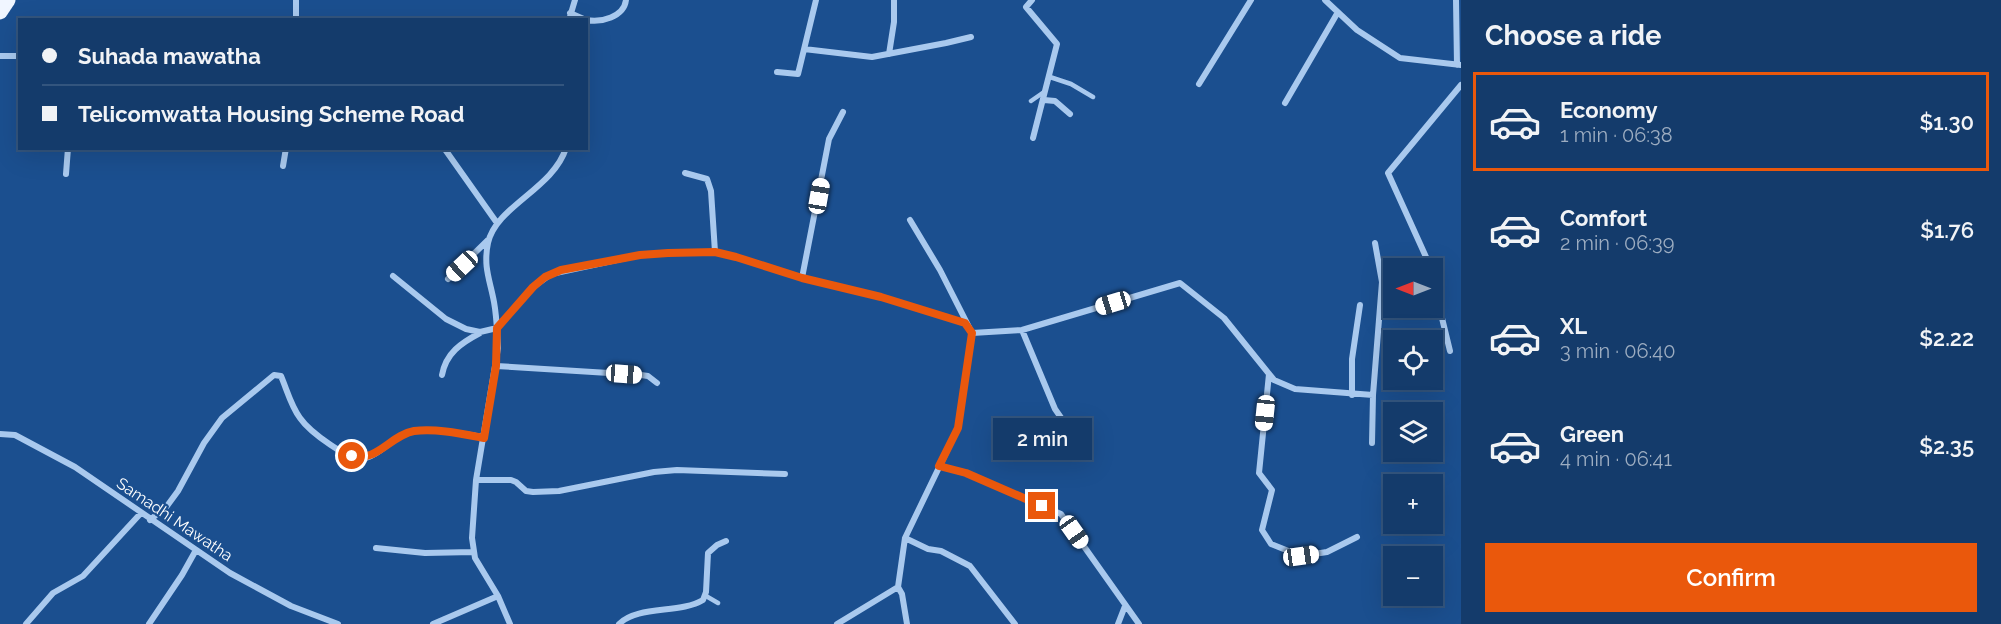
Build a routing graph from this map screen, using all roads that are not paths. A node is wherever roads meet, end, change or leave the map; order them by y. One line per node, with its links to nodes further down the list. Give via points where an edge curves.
1 (296, 0): 12 (street)
2 (575, 0): 11 (street)
3 (626, 0): 13 (street, via 620,13)
4 (816, 0): 15 (street)
5 (894, 0): 16 (street)
6 (1032, 0): 21 (street, via 1026,7 1058,44)
7 (1251, 0): 22 (street)
8 (1325, 0): 10 (street)
9 (1456, 0): 19 (street)
10 (1338, 12): 19 (street, via 1357,30 1400,58); 28 (street)
11 (569, 16)
12 (296, 18)
13 (588, 20)
14 (971, 37): 16 (street)
15 (804, 49): 16 (street, via 872,57); 20 (street, via 798,74)
16 (889, 54)
17 (18, 56): 18 (street)
18 (0, 57)
19 (1459, 65)
20 (777, 72)
21 (1050, 77): 24 (street); 25 (lane)
22 (1199, 84)
23 (1461, 85): 44 (street, via 1388,174)
24 (1047, 90): 26 (street); 27 (lane)
25 (1093, 97)
26 (1044, 100): 30 (street, via 1055,101); 31 (street)
27 (1031, 101)
28 (1285, 103)
29 (843, 112): 46 (street, via 830,139)
30 (1070, 114)
31 (1033, 138)
32 (68, 150): 38 (street)
33 (286, 150): 36 (street)
34 (445, 150): 40 (street)
35 (565, 150): 40 (street, via 553,172)
36 (283, 166)
37 (685, 173): 43 (street, via 707,179)
38 (66, 174)
39 (910, 220): 50 (street)
40 (497, 223): 41 (street)
41 (489, 240): 47 (street); 51 (street, via 487,280)
42 (1375, 243): 61 (street, via 1382,282)
43 (715, 252): 46 (street); 51 (street, via 640,255 551,273 533,287)
44 (1426, 258)
45 (393, 276): 53 (street, via 446,319)
46 (802, 278): 50 (street)
47 (448, 279)
48 (1360, 305): 60 (street, via 1352,359)
49 (1442, 318): 55 (street)
50 (965, 323): 54 (street)
51 (497, 328): 53 (street); 56 (street)
52 (1022, 330): 54 (street); 57 (street, via 1180,283 1224,318); 63 (street, via 1055,409)
53 (480, 332): 58 (street, via 454,349)
54 (972, 333): 66 (street, via 958,428)
55 (1450, 351)
56 (496, 366): 59 (street, via 641,375); 64 (street)
57 (1269, 373): 60 (street, via 1274,380 1295,389); 71 (street, via 1259,473 1272,490 1262,530 1271,544 1301,556 1327,552)
58 (442, 375)
59 (657, 383)
60 (1352, 395): 61 (street)
61 (1373, 395): 65 (street)
62 (0, 434): 69 (street, Samadhi Mawatha, via 15,435 75,467)
63 (1073, 435)
64 (484, 438): 68 (street); 70 (street, via 415,431 366,458 352,456 309,429 299,417 281,376 274,375 222,418 178,491)
65 (1372, 442)
66 (939, 466): 72 (street); 81 (street, via 966,473 1061,514)
67 (784, 474): 68 (street, via 677,470 533,492 511,480)
68 (476, 480): 76 (street)
69 (141, 513): 70 (street, Samadhi Mawatha); 82 (street, via 82,576 53,593)
70 (150, 520): 75 (street, Samadhi Mawatha)
71 (1357, 537)
72 (905, 538): 77 (street); 90 (street, via 970,566)
73 (726, 541): 79 (street, via 708,553)
74 (376, 548): 76 (street)
75 (195, 550): 83 (street); 84 (street, Samadhi Mawatha, via 291,606)
76 (473, 552): 78 (street)
77 (898, 587): 88 (street); 89 (street)
78 (498, 596): 85 (street); 86 (street)
79 (706, 596): 80 (lane); 87 (street, via 698,603 630,617)
80 (718, 603)
81 (1125, 606): 91 (street); 92 (street)
82 (26, 624)
83 (149, 624)
84 (338, 624)
85 (433, 624)
86 (510, 624)
87 (619, 624)
88 (837, 624)
89 (907, 624)
90 (1016, 624)
91 (1118, 624)
92 (1139, 624)

